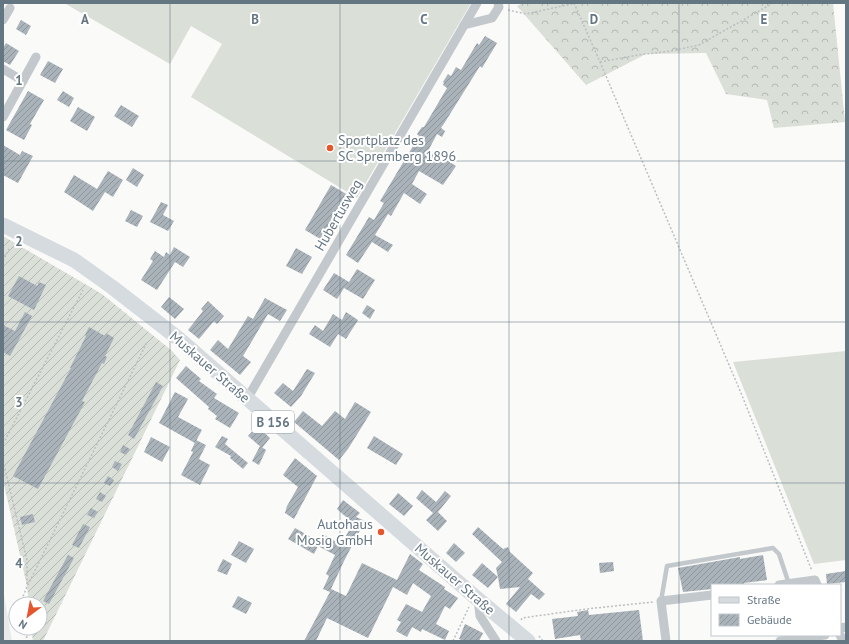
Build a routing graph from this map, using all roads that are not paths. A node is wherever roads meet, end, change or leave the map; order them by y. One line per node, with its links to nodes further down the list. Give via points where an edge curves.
1 (477, 3): 5 (street, Hubertusweg)
2 (498, 5): 5 (street, via 492,18)
3 (10, 8): 4 (street)
4 (3, 20)
5 (464, 25): 11 (street, Hubertusweg)
6 (36, 57): 8 (street)
7 (3, 69): 8 (street)
8 (24, 82): 9 (street)
9 (3, 117)
10 (3, 225): 11 (main road, Muskauer Straße / B 156, via 74,260 112,287 180,339)
11 (247, 399): 15 (main road, Muskauer Straße / B 156)
12 (816, 582): 13 (street)
13 (784, 584): 16 (lane, via 779,554 773,548 667,566)
14 (711, 595): 16 (street)
15 (476, 598): 18 (street, via 480,616); 19 (main road, Muskauer Straße / B 156)
16 (661, 602): 20 (street)
17 (817, 636): 21 (street)
18 (496, 641)
19 (528, 641)
20 (666, 641)
21 (780, 641)

